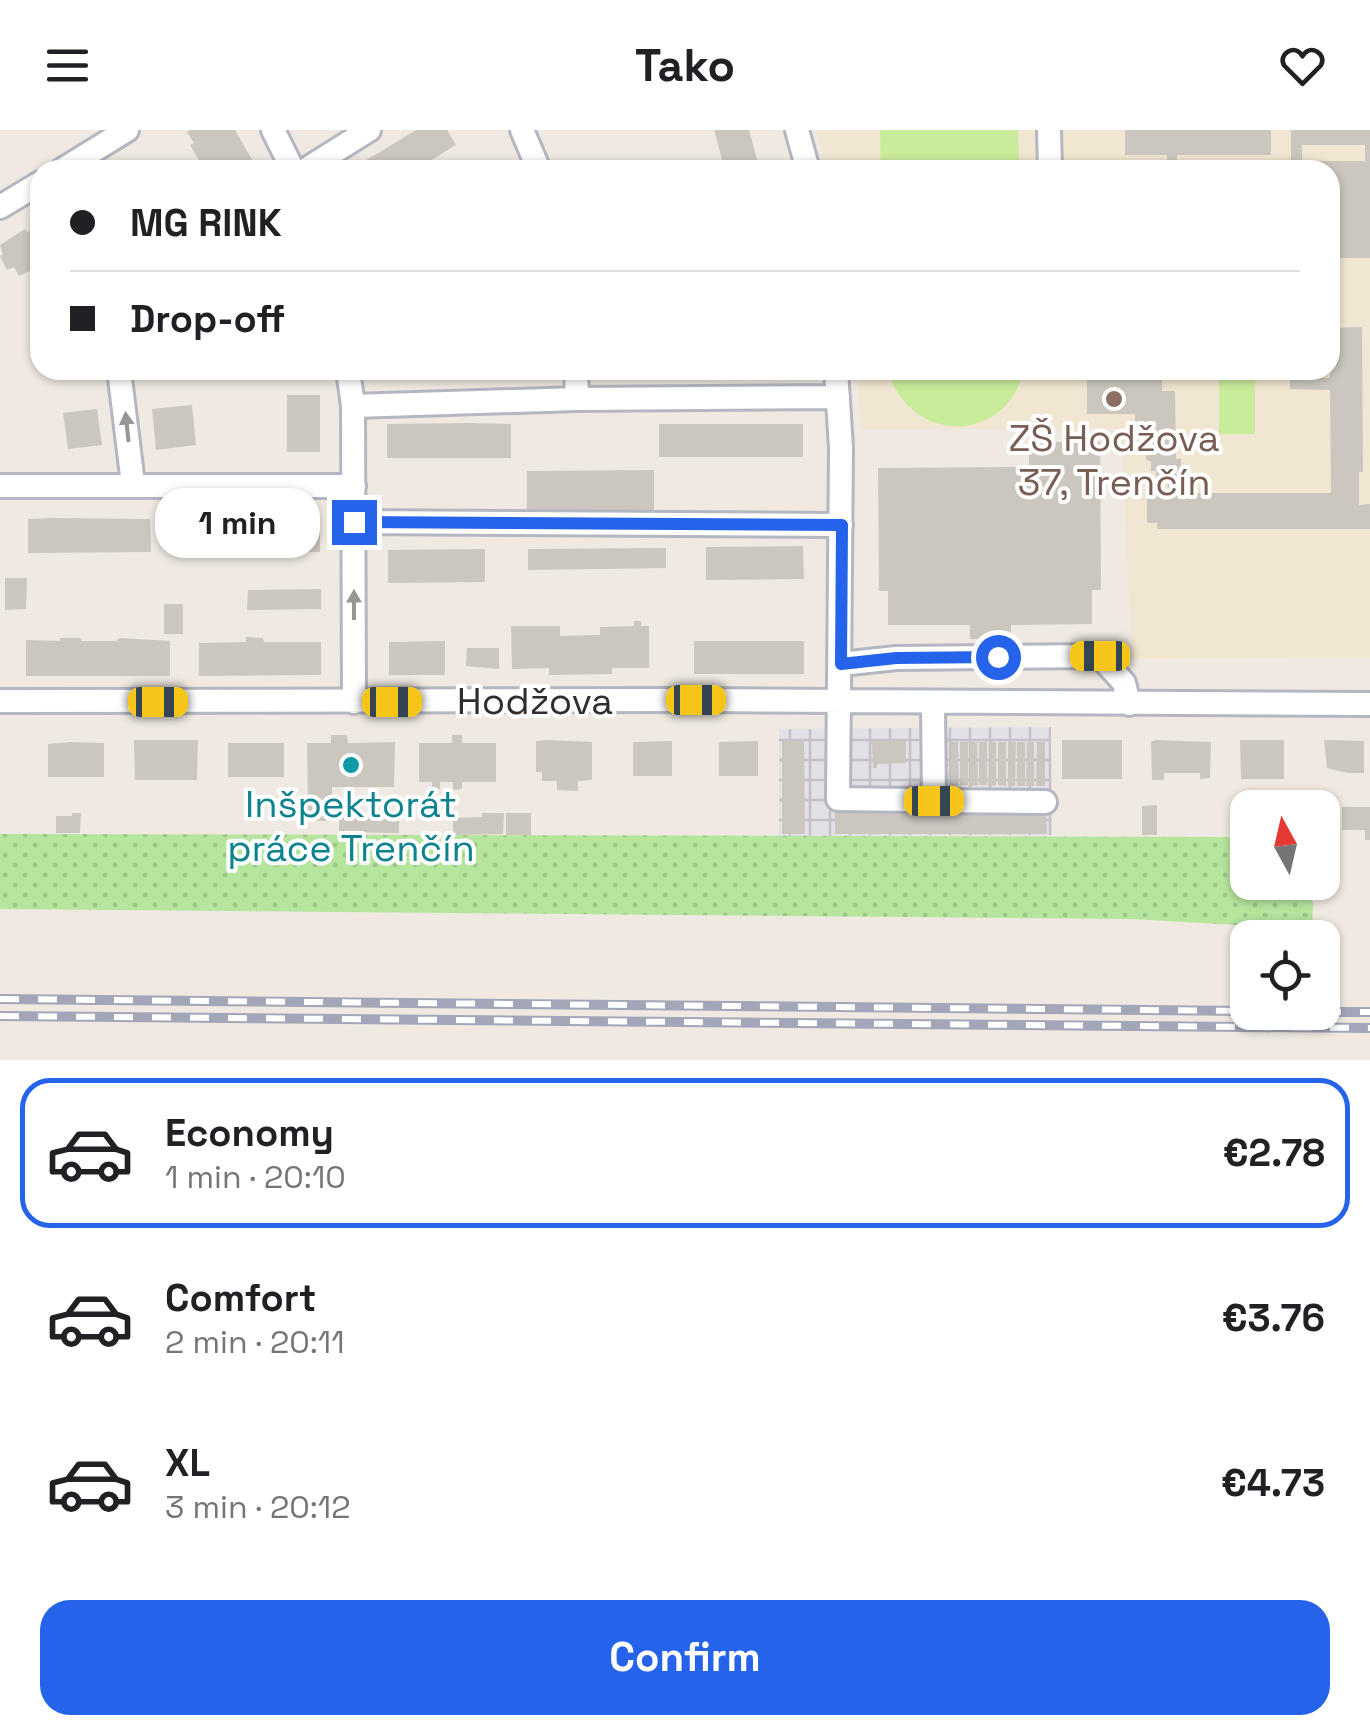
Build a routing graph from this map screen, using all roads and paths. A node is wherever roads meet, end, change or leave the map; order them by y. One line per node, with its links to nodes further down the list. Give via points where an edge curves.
1 (127, 130): 7 (street)
2 (273, 130): 8 (street)
3 (369, 130): 9 (street)
4 (522, 130): 10 (street)
5 (797, 130): 11 (street)
6 (1049, 130): 12 (street)
7 (78, 160)
8 (288, 160)
9 (322, 160)
10 (535, 160)
11 (805, 160)
12 (1050, 160)
13 (30, 189): 14 (street)
14 (0, 207)
15 (121, 380): 22 (street, one-way to 15)
16 (349, 380): 21 (street)
17 (576, 380): 20 (street)
18 (837, 380): 19 (street)
19 (838, 398): 20 (street); 26 (street)
20 (577, 399): 21 (street)
21 (353, 406): 24 (street)
22 (133, 484): 23 (street); 24 (street)
23 (0, 486)
24 (354, 486): 25 (street)
25 (354, 522): 26 (street); 29 (street, one-way to 25)
26 (842, 525): 27 (street)
27 (841, 664): 30 (street); 32 (street, via 1100,656 1124,682)
28 (0, 701): 29 (street, Hodžova)
29 (354, 702): 30 (street, Hodžova)
30 (841, 702): 31 (street, Hodžova); 34 (street, via 838,799)
31 (933, 704): 32 (street, Hodžova); 35 (street, via 934,801)
32 (1129, 704): 33 (street, Hodžova)
33 (1370, 704)
34 (914, 800)
35 (1045, 802)

